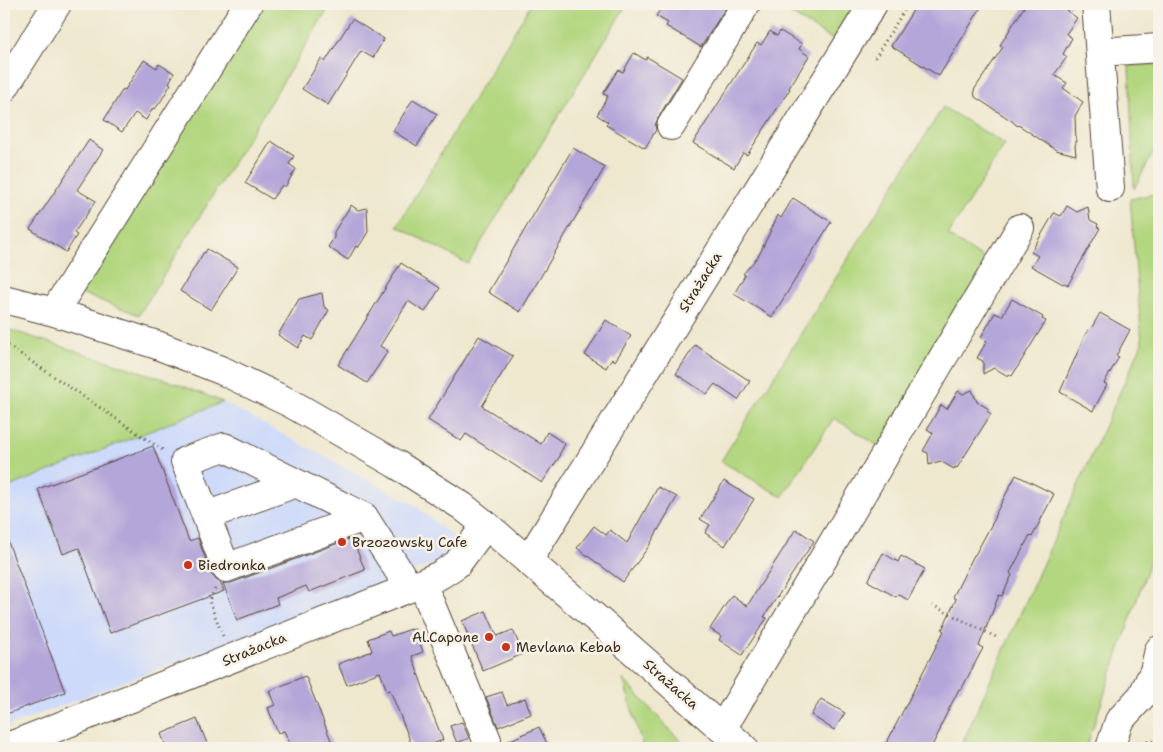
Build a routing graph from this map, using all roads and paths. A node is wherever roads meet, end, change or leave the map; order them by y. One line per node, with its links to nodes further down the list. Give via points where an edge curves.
1 (57, 4): 10 (street)
2 (248, 4): 15 (street)
3 (746, 4): 11 (street)
4 (873, 4): 22 (street, Strażacka)
5 (908, 4): 9 (path)
6 (1096, 4): 8 (street)
7 (1159, 48): 8 (street)
8 (1100, 52): 12 (street)
9 (874, 58)
10 (4, 88)
11 (671, 126)
12 (1110, 188)
13 (1020, 228): 29 (street)
14 (4, 299): 15 (street, Strażacka)
15 (54, 312): 21 (street, Strażacka, via 157,345 223,371 292,404 422,480)
16 (4, 343): 17 (path, via 158,449)
17 (184, 461): 18 (street, via 224,447); 19 (street)
18 (296, 483): 19 (street); 20 (street)
19 (206, 516): 23 (street)
20 (364, 516): 23 (street); 24 (street)
21 (486, 525): 22 (street, Strażacka); 24 (street, Strażacka, via 456,564)
22 (528, 561): 29 (street, Strażacka)
23 (226, 568): 27 (path, via 209,601)
24 (415, 585): 27 (street, Strażacka); 30 (street)
25 (932, 605): 26 (path)
26 (996, 637)
27 (232, 658): 31 (street, Strażacka)
28 (1157, 664): 33 (street, via 1142,696 1119,722)
29 (721, 728): 32 (street, Strażacka)
30 (488, 740)
31 (5, 748)
32 (744, 748)
33 (1110, 748)

